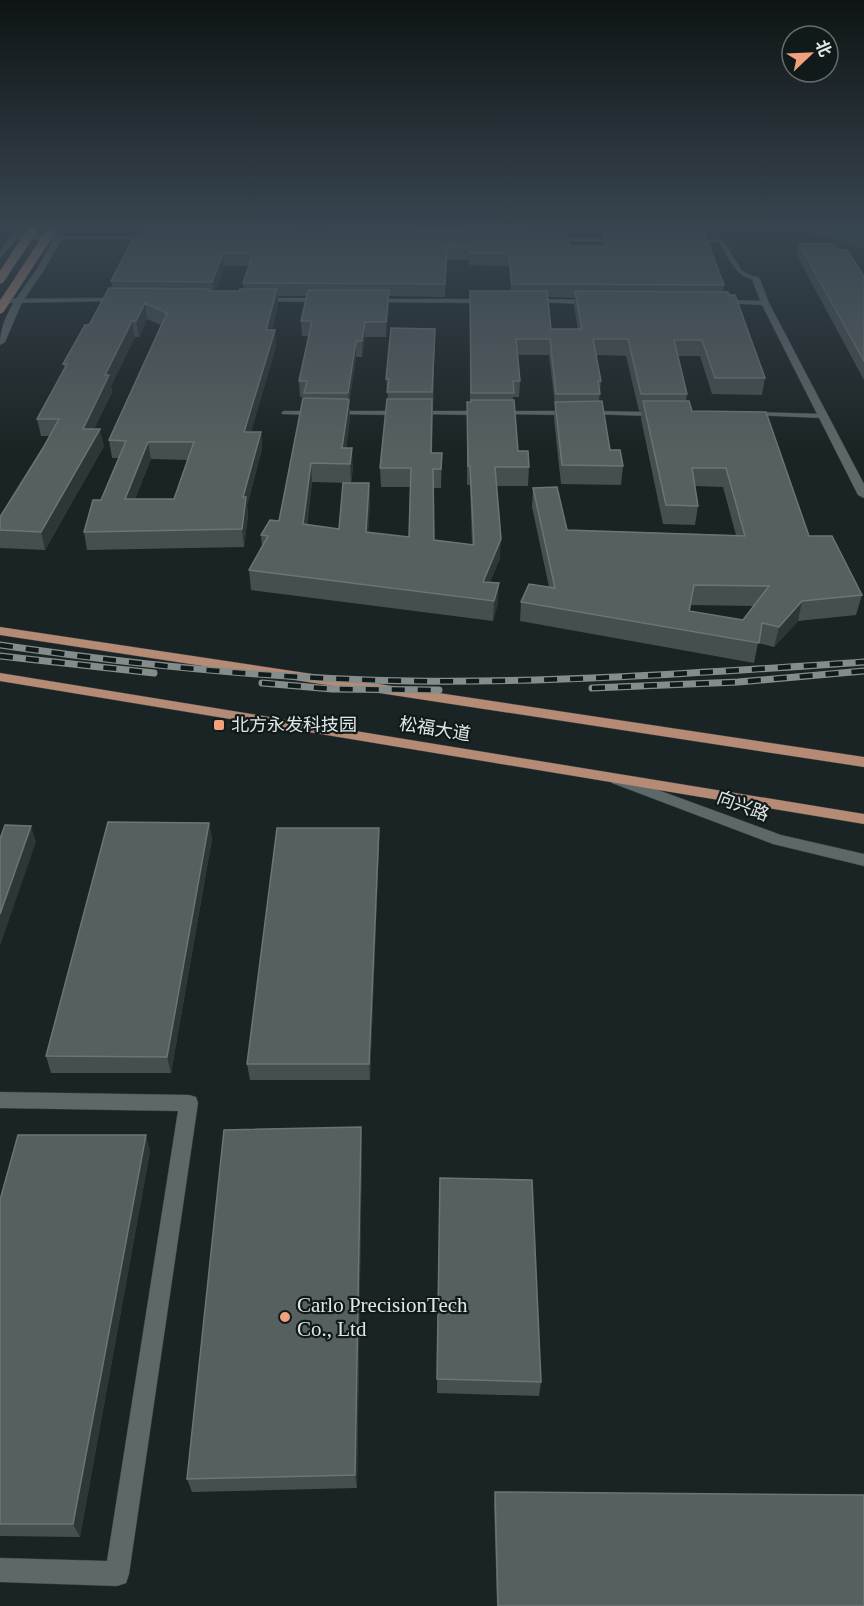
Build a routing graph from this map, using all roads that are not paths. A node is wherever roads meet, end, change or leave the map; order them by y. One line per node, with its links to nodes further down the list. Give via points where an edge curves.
1 (18, 303): 3 (street)
2 (765, 303): 15 (street)
3 (0, 342)
4 (284, 412): 5 (lane)
5 (320, 413)
6 (332, 413): 7 (lane)
7 (404, 413)
8 (416, 413): 9 (lane)
9 (488, 413)
10 (500, 413): 11 (lane)
11 (572, 413)
12 (584, 413): 13 (lane)
13 (656, 414)
14 (752, 414): 15 (lane)
15 (823, 416): 16 (street)
16 (864, 495)
17 (0, 631): 20 (main road, 松福大道)
18 (0, 677): 22 (main road, 松福大道)
19 (864, 757): 20 (main road, 松福大道)
20 (843, 759): 21 (main road, 松福大道)
21 (864, 762)
22 (611, 777): 23 (main road, 松福大道); 24 (street, 向兴路, via 778,840)
23 (864, 819)
24 (864, 860)
25 (0, 1100): 26 (street, via 189,1103 117,1574)
26 (0, 1570)

